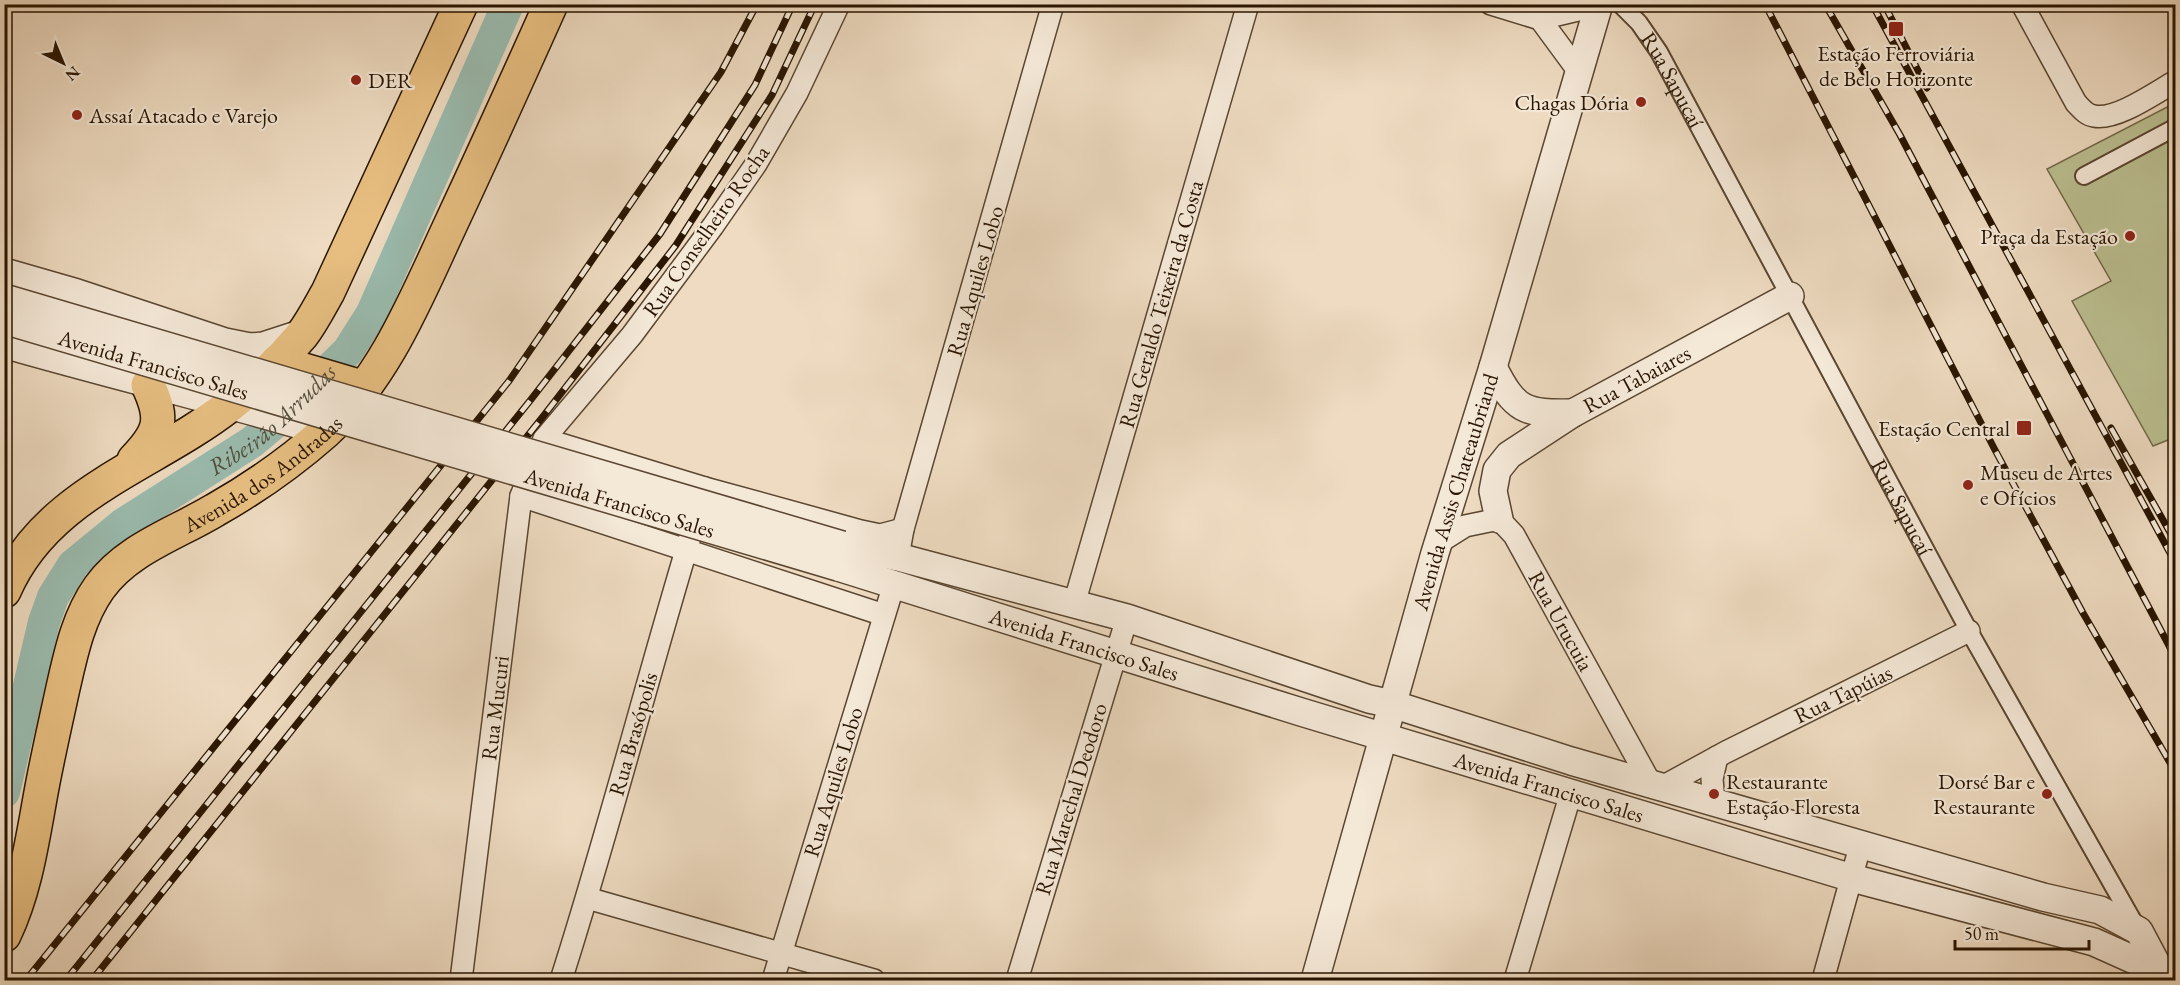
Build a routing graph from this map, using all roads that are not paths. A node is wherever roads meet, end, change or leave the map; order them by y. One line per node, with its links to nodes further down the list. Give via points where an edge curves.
1 (461, 4): 21 (main road, via 328,292)
2 (551, 4): 28 (main road, Avenida dos Andradas, via 417,296 392,344)
3 (839, 4): 32 (street, Rua Conselheiro Rocha, via 797,93 756,164 632,335)
4 (1053, 4): 37 (street, Rua Aquiles Lobo)
5 (1248, 4): 44 (street, Rua Geraldo Teixeira da Costa)
6 (1491, 4): 10 (street)
7 (1620, 4): 17 (street, Rua Sapucaí, via 1659,52)
8 (2022, 4): 12 (street, via 2084,112 2095,116 2118,113)
9 (1599, 5): 10 (street); 11 (street, Avenida Assis Chateaubriand)
10 (1540, 19): 11 (street)
11 (1579, 72): 25 (street, Avenida Assis Chateaubriand)
12 (2175, 81)
13 (2175, 127): 14 (street)
14 (2084, 176)
15 (4, 272): 16 (street, Avenida Francisco Sales)
16 (77, 293): 19 (street, Avenida Francisco Sales); 23 (street, via 82,326 78,341)
17 (1790, 296): 30 (street, Rua Tabaiares); 47 (street, Rua Sapucaí)
18 (4, 298): 40 (street, Avenida Francisco Sales, bridge)
19 (132, 311): 21 (street, Avenida Francisco Sales, via 250,347); 26 (street, via 115,315 102,326 95,342 96,359)
20 (4, 320): 40 (street, Avenida Francisco Sales, bridge)
21 (303, 333): 24 (main road)
22 (4, 344): 23 (street, Avenida Francisco Sales)
23 (60, 360): 26 (street, Avenida Francisco Sales)
24 (288, 366): 28 (main road); 29 (main road)
25 (1493, 367): 30 (street, Rua Tabaiares, via 1505,391 1523,409 1545,414); 38 (street, Avenida Assis Chateaubriand)
26 (104, 371): 27 (street, Avenida Francisco Sales)
27 (148, 385): 29 (street, Avenida Francisco Sales); 33 (main road, via 156,403 158,428)
28 (353, 385): 31 (main road, Avenida dos Andradas)
29 (236, 406): 31 (street, Avenida Francisco Sales); 33 (main road)
30 (1573, 413): 36 (street, via 1509,455 1497,470 1493,491)
31 (319, 431): 59 (main road, Avenida dos Andradas, via 284,465 216,510 126,560 99,589 74,642 22,888)
32 (544, 439): 34 (street, Avenida Francisco Sales); 35 (street, Rua Mucuri)
33 (122, 472): 43 (main road, via 78,500 35,539)
34 (705, 488): 37 (street, Avenida Francisco Sales, via 880,535); 39 (street, Rua Brasópolis)
35 (521, 496): 39 (street, Avenida Francisco Sales); 62 (street, Rua Mucuri)
36 (1499, 519): 38 (street, via 1465,526); 52 (street, Rua Urucuia, via 1514,535)
37 (903, 529): 41 (street, Rua Aquiles Lobo)
38 (1438, 543): 49 (street, Avenida Assis Chateaubriand)
39 (686, 550): 45 (street, Avenida Francisco Sales); 57 (street, Rua Brasópolis)
40 (840, 556): 41 (street, Avenida Francisco Sales); 42 (street, Avenida Francisco Sales)
41 (898, 557): 44 (street, Avenida Francisco Sales)
42 (894, 584): 45 (street, Rua Aquiles Lobo); 48 (street, Avenida Francisco Sales)
43 (4, 591)
44 (1074, 604): 46 (street, Avenida Francisco Sales)
45 (884, 615): 60 (street, Rua Aquiles Lobo)
46 (1127, 618): 48 (street, Rua Marechal Deodoro); 49 (street, Avenida Francisco Sales)
47 (1969, 632): 51 (street, Rua Tapúias); 58 (street, Rua Sapucaí)
48 (1115, 653): 50 (street, Avenida Francisco Sales); 66 (street, Rua Marechal Deodoro)
49 (1392, 704): 50 (street, Avenida Assis Chateaubriand); 52 (street, Avenida Francisco Sales)
50 (1383, 735): 53 (street, Avenida Francisco Sales); 67 (street, Avenida Assis Chateaubriand)
51 (1717, 757): 52 (street, Rua Tapúias); 54 (street, via 1712,779)
52 (1656, 786): 54 (street, Avenida Francisco Sales)
53 (1571, 793): 56 (street, Avenida Francisco Sales); 68 (street)
54 (1714, 801): 55 (street, Avenida Francisco Sales)
55 (1861, 843): 56 (street); 58 (street, Avenida Francisco Sales, via 2100,910)
56 (1852, 878): 61 (street, Avenida Francisco Sales, via 2094,942); 69 (street)
57 (587, 898): 60 (street); 63 (street, Rua Brasópolis)
58 (2139, 931): 61 (street, Rua Sapucaí)
59 (4, 935)
60 (781, 953): 64 (street, Rua Aquiles Lobo); 65 (street)
61 (2163, 976)
62 (461, 981)
63 (561, 981)
64 (773, 981)
65 (874, 981)
66 (1017, 981)
67 (1315, 981)
68 (1515, 981)
69 (1823, 981)

